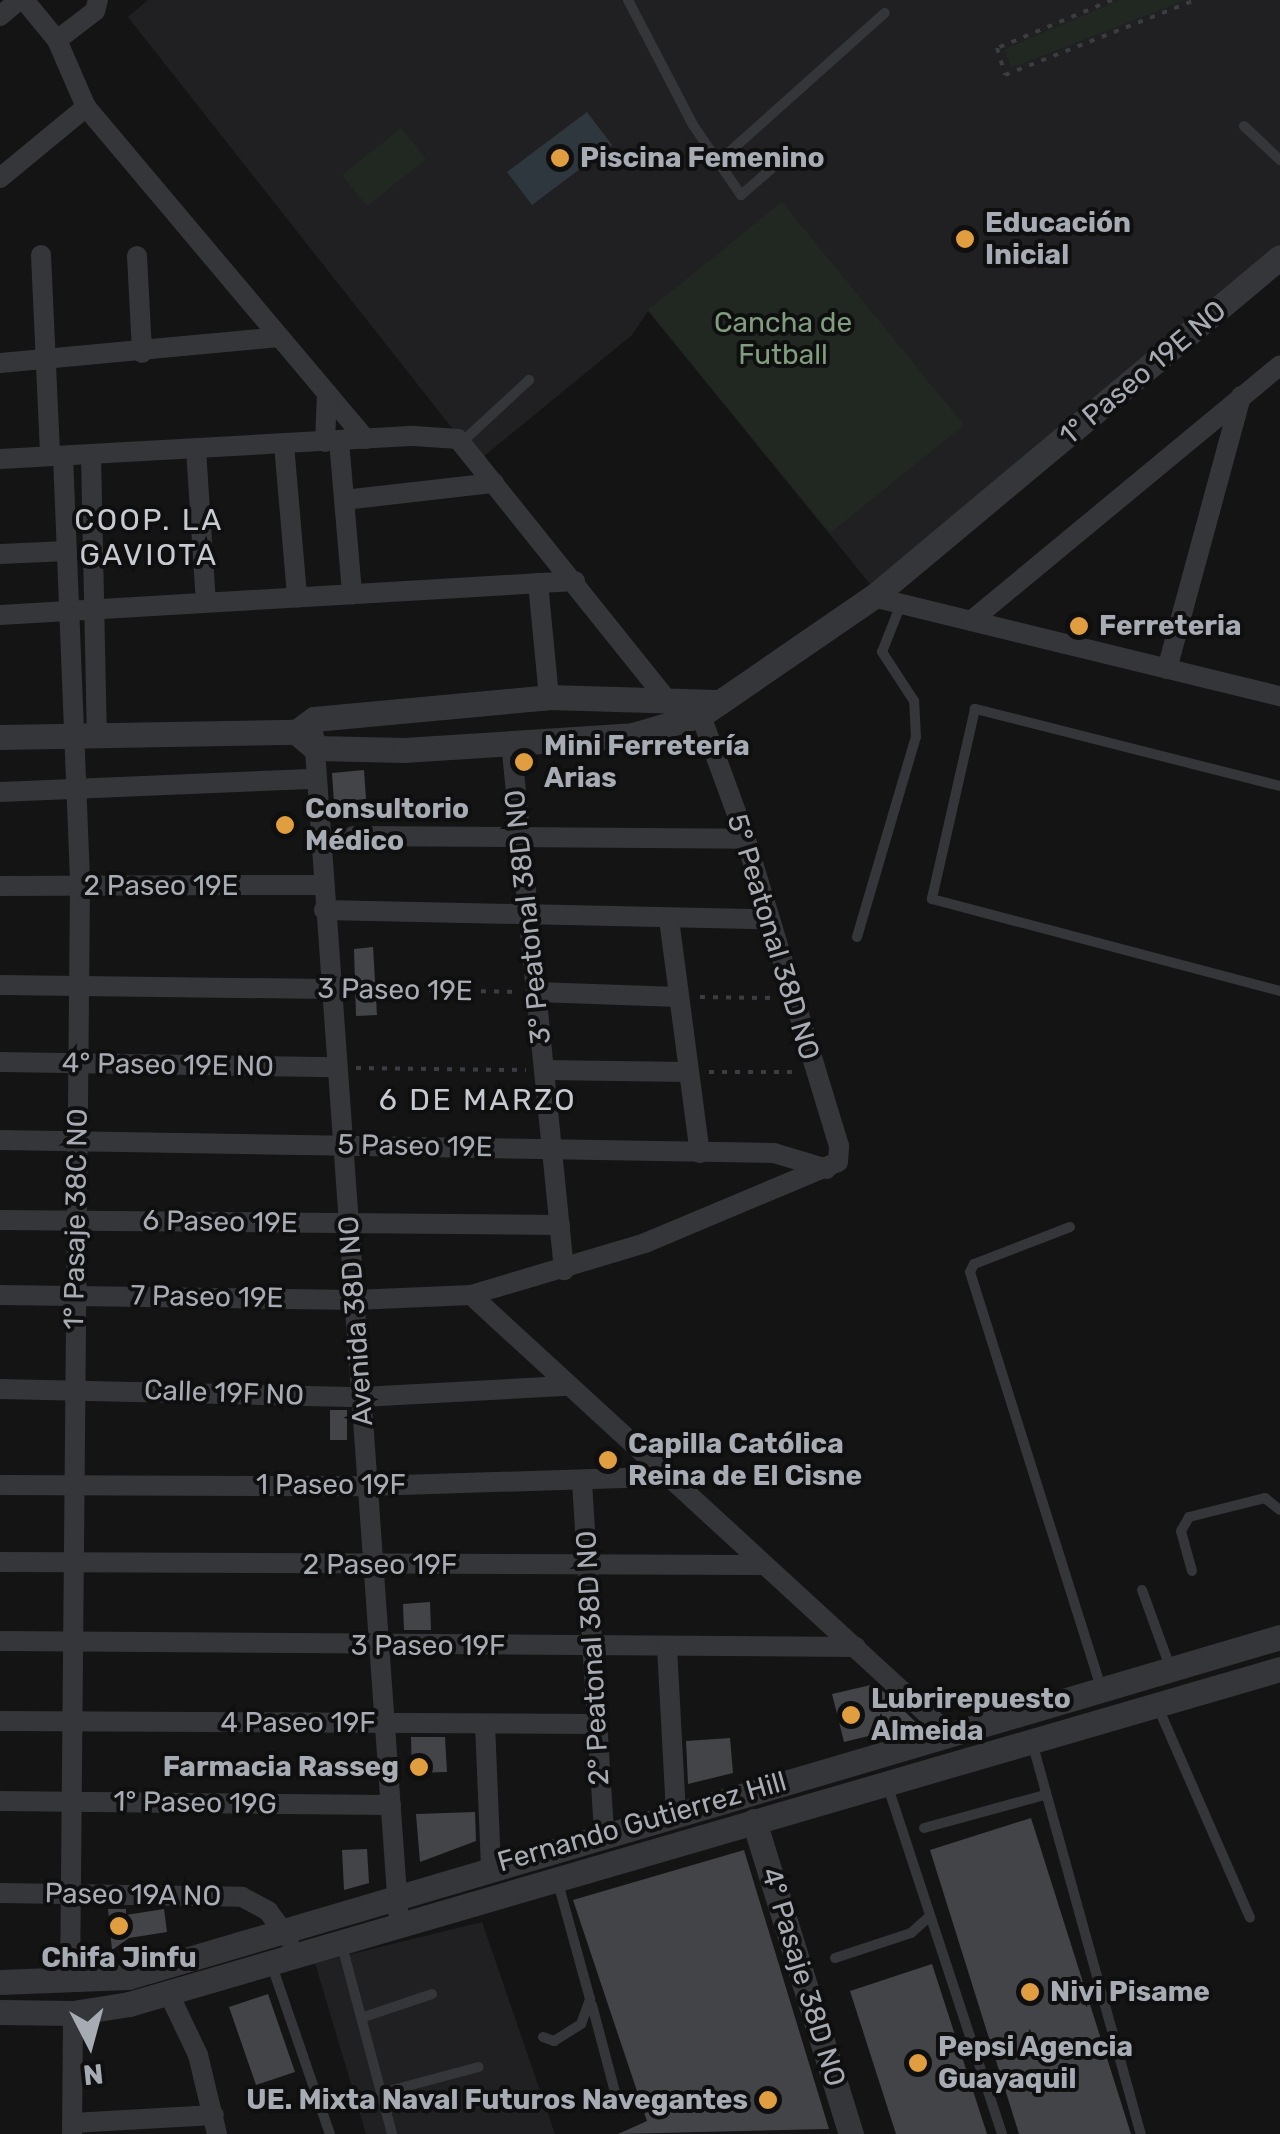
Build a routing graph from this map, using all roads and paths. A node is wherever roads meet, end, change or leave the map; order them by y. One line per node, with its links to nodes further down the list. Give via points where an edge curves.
1 (22, 0): 7 (street); 8 (street)
2 (98, 0): 8 (street, via 95,11)
3 (628, 0): 12 (lane)
4 (1112, 0): 5 (path, via 997,48 1005,75)
5 (1195, 0)
6 (885, 13): 12 (lane)
7 (0, 16)
8 (57, 40): 9 (street)
9 (86, 107): 14 (street); 18 (street)
10 (1244, 126): 11 (lane)
11 (1280, 160)
12 (717, 162): 13 (lane, via 741,195)
13 (776, 164)
14 (0, 178)
15 (41, 255): 20 (street, 1° Pasaje 38C NO)
16 (136, 256): 19 (street)
17 (1280, 257): 42 (street, 1° Paseo 19E NO)
18 (279, 337): 19 (street); 24 (street)
19 (142, 352): 20 (street)
20 (47, 360): 21 (street); 32 (street, 1° Pasaje 38C NO)
21 (0, 363)
22 (1280, 364): 25 (street)
23 (529, 380): 28 (lane)
24 (327, 393): 26 (street); 27 (street)
25 (1242, 394): 48 (street); 49 (street)
26 (366, 440): 27 (street); 28 (street, via 436,435)
27 (332, 442): 29 (street); 35 (street)
28 (461, 443): 34 (street, 5° Peatonal 38D NO)
29 (284, 444): 30 (street); 41 (street)
30 (196, 449): 31 (street); 43 (street)
31 (90, 455): 32 (street); 46 (street, 1° Pasaje 38C NO)
32 (56, 456): 33 (street); 36 (street, 1° Pasaje 38C NO)
33 (0, 459)
34 (494, 483): 35 (street); 38 (street, 5° Peatonal 38D NO)
35 (344, 500): 40 (street)
36 (67, 551): 37 (street); 45 (street, 1° Pasaje 38C NO)
37 (0, 554)
38 (575, 581): 39 (street); 52 (street, 5° Peatonal 38D NO)
39 (538, 583): 40 (street); 50 (street)
40 (352, 594): 41 (street)
41 (297, 597): 43 (street)
42 (873, 597): 44 (street); 52 (street, 1° Paseo 19E NO)
43 (206, 602): 46 (street)
44 (901, 603): 48 (street); 71 (lane, via 882,652 914,701 916,738)
45 (70, 612): 46 (street); 47 (street); 54 (street, 1° Pasaje 38C NO)
46 (95, 612): 54 (street, 1° Pasaje 38C NO)
47 (0, 616)
48 (971, 621): 49 (street)
49 (1167, 669): 51 (street)
50 (549, 696): 52 (street); 53 (street)
51 (1280, 696)
52 (693, 708): 56 (street, 1° Paseo 19E NO, via 633,735); 63 (street, 5° Peatonal 38D NO)
53 (308, 733): 54 (street); 56 (street, 1° Paseo 19E NO); 57 (street, Avenida 38D NO)
54 (85, 734): 55 (street); 59 (street, 1° Pasaje 38C NO)
55 (0, 737)
56 (511, 742): 62 (street, 3° Peatonal 38D NO)
57 (316, 778): 59 (street); 64 (street, Avenida 38D NO)
58 (1280, 786): 75 (lane, via 976,709 932,899)
59 (77, 790): 60 (street); 66 (street, 1° Pasaje 38C NO)
60 (0, 792)
61 (353, 836): 62 (street)
62 (520, 837): 63 (street); 68 (street, 3° Peatonal 38D NO)
63 (746, 839): 70 (street, 5° Peatonal 38D NO)
64 (322, 885): 66 (street, 2 Paseo 19E); 67 (street, Avenida 38D NO)
65 (0, 886): 66 (street, 2 Paseo 19E)
66 (80, 886): 73 (street, 1° Pasaje 38C NO)
67 (324, 910): 68 (street); 74 (street, Avenida 38D NO)
68 (528, 914): 69 (street); 76 (street, 3° Peatonal 38D NO)
69 (670, 918): 70 (street); 77 (street)
70 (769, 918): 78 (street, 5° Peatonal 38D NO)
71 (858, 937)
72 (0, 985): 73 (street, 3 Paseo 19E)
73 (79, 986): 74 (street, 3 Paseo 19E); 80 (street, 1° Pasaje 38C NO)
74 (330, 988): 76 (path, 3 Paseo 19E); 81 (street, Avenida 38D NO)
75 (1280, 991)
76 (536, 992): 77 (street); 82 (street, 3° Peatonal 38D NO)
77 (680, 997): 78 (path); 83 (street)
78 (790, 998): 84 (street, 5° Peatonal 38D NO)
79 (0, 1062): 80 (street, 4° Paseo 19E NO)
80 (78, 1063): 81 (street, 4° Paseo 19E NO); 86 (street, 1° Pasaje 38C NO)
81 (336, 1067): 82 (path); 87 (street, Avenida 38D NO)
82 (544, 1070): 83 (street); 88 (street, 3° Peatonal 38D NO)
83 (689, 1072): 84 (path); 89 (street)
84 (814, 1072): 90 (street, 5° Peatonal 38D NO, via 839,1146 838,1162)
85 (0, 1140): 86 (street, 5 Paseo 19E)
86 (77, 1140): 87 (street, 5 Paseo 19E); 92 (street, 1° Pasaje 38C NO)
87 (342, 1144): 88 (street, 5 Paseo 19E); 93 (street, Avenida 38D NO)
88 (552, 1149): 89 (street, 5 Paseo 19E); 94 (street, 3° Peatonal 38D NO)
89 (700, 1153): 90 (street, 5 Paseo 19E, via 802,1156)
90 (827, 1169): 96 (street, 7 Paseo 19E)
91 (0, 1220): 92 (street, 6 Paseo 19E)
92 (76, 1220): 93 (street, 6 Paseo 19E); 98 (street, 1° Pasaje 38C NO)
93 (348, 1224): 94 (street, 6 Paseo 19E); 100 (street, Avenida 38D NO)
94 (560, 1225): 96 (street, 3° Peatonal 38D NO)
95 (1070, 1227): 127 (lane, via 974,1264 970,1272)
96 (564, 1270): 99 (street, 7 Paseo 19E)
97 (0, 1295): 98 (street, 7 Paseo 19E)
98 (75, 1295): 100 (street, 7 Paseo 19E); 103 (street, 1° Pasaje 38C NO)
99 (471, 1295): 100 (street, 7 Paseo 19E); 101 (street)
100 (354, 1300): 104 (street, Avenida 38D NO)
101 (568, 1386): 104 (street, Calle 19F NO); 105 (street)
102 (0, 1389): 103 (street, Calle 19F NO)
103 (74, 1389): 104 (street, Calle 19F NO); 108 (street, 1° Pasaje 38C NO)
104 (362, 1397): 109 (street, Avenida 38D NO)
105 (662, 1477): 106 (street, 1 Paseo 19F); 114 (street)
106 (582, 1482): 109 (street, 1 Paseo 19F); 115 (street, 2° Peatonal 38D NO)
107 (0, 1484): 108 (street, 1 Paseo 19F)
108 (72, 1484): 109 (street, 1 Paseo 19F); 112 (street, 1° Pasaje 38C NO)
109 (369, 1486): 113 (street, Avenida 38D NO)
110 (1280, 1510): 116 (lane, via 1265,1498 1188,1517 1181,1531)
111 (0, 1562): 112 (street, 2 Paseo 19F)
112 (71, 1562): 113 (street, 2 Paseo 19F); 120 (street, 1° Pasaje 38C NO)
113 (375, 1565): 115 (street, 2 Paseo 19F); 121 (street, Avenida 38D NO)
114 (760, 1565): 115 (street, 2 Paseo 19F); 124 (street)
115 (588, 1566): 122 (street, 2° Peatonal 38D NO)
116 (1192, 1570)
117 (1142, 1590): 126 (lane)
118 (1280, 1637): 126 (street, Fernando Gutierrez Hill)
119 (0, 1641): 120 (street, 3 Paseo 19F)
120 (70, 1642): 121 (street, 3 Paseo 19F); 130 (street, 1° Pasaje 38C NO)
121 (381, 1646): 122 (street, 3 Paseo 19F); 131 (street, Avenida 38D NO)
122 (593, 1646): 123 (street, 3 Paseo 19F); 133 (street, 2° Peatonal 38D NO)
123 (667, 1647): 124 (street, 3 Paseo 19F); 141 (street)
124 (856, 1647): 134 (street)
125 (1280, 1669): 128 (street, Fernando Gutierrez Hill)
126 (1172, 1672): 127 (street, Fernando Gutierrez Hill)
127 (1102, 1689): 134 (street, Fernando Gutierrez Hill)
128 (1157, 1704): 135 (street, Fernando Gutierrez Hill); 152 (lane)
129 (0, 1721): 130 (street, 4 Paseo 19F)
130 (69, 1722): 131 (street, 4 Paseo 19F); 139 (street, 1° Pasaje 38C NO)
131 (387, 1724): 132 (street, 4 Paseo 19F); 140 (street, Avenida 38D NO)
132 (485, 1724): 133 (street, 4 Paseo 19F); 145 (street)
133 (597, 1724): 144 (street, 2° Peatonal 38D NO)
134 (948, 1733): 141 (street, Fernando Gutierrez Hill)
135 (1032, 1741): 136 (street, Fernando Gutierrez Hill); 137 (lane)
136 (887, 1783): 142 (street, Fernando Gutierrez Hill); 151 (lane)
137 (1046, 1795): 143 (lane); 176 (lane)
138 (0, 1801): 139 (street, 1° Paseo 19G)
139 (71, 1802): 140 (street, 1° Paseo 19G); 148 (street, 1° Pasaje 38C NO)
140 (391, 1806): 149 (street, Avenida 38D NO)
141 (676, 1814): 144 (street, Fernando Gutierrez Hill)
142 (754, 1821): 146 (street, Fernando Gutierrez Hill); 174 (street, 4° Pasaje 38D NO)
143 (924, 1828)
144 (604, 1835): 145 (street, Fernando Gutierrez Hill)
145 (492, 1866): 149 (street, Fernando Gutierrez Hill)
146 (556, 1878): 153 (street, Fernando Gutierrez Hill); 162 (lane)
147 (0, 1893): 148 (street, Paseo 19A NO)
148 (69, 1893): 154 (street, Paseo 19A NO, via 242,1897); 159 (street, 1° Pasaje 38C NO)
149 (396, 1896): 150 (street, Fernando Gutierrez Hill); 153 (street, Avenida 38D NO)
150 (335, 1914): 154 (street, Fernando Gutierrez Hill); 155 (lane)
151 (929, 1917): 156 (lane, via 911,1933); 175 (lane)
152 (1250, 1918)
153 (399, 1923): 155 (street, Fernando Gutierrez Hill)
154 (286, 1930): 157 (street); 159 (street, Fernando Gutierrez Hill, via 128,1976)
155 (342, 1942): 157 (street, Fernando Gutierrez Hill); 165 (lane)
156 (835, 1958)
157 (283, 1959): 160 (street, Fernando Gutierrez Hill); 172 (lane)
158 (0, 1982): 159 (street, Fernando Gutierrez Hill)
159 (70, 1982)
160 (168, 1992): 164 (street, Fernando Gutierrez Hill); 170 (street, via 198,2055)
161 (432, 1994): 165 (lane)
162 (590, 1999): 166 (lane, via 581,2024 554,2040); 169 (lane)
163 (0, 2012): 164 (street, Fernando Gutierrez Hill)
164 (73, 2013): 171 (street)
165 (361, 2018): 168 (lane)
166 (543, 2037)
167 (479, 2066): 168 (lane)
168 (381, 2093): 173 (lane)
169 (616, 2096)
170 (215, 2124): 171 (street)
171 (72, 2129)
172 (330, 2134)
173 (392, 2134)
174 (851, 2134)
175 (1002, 2134)
176 (1140, 2134)

